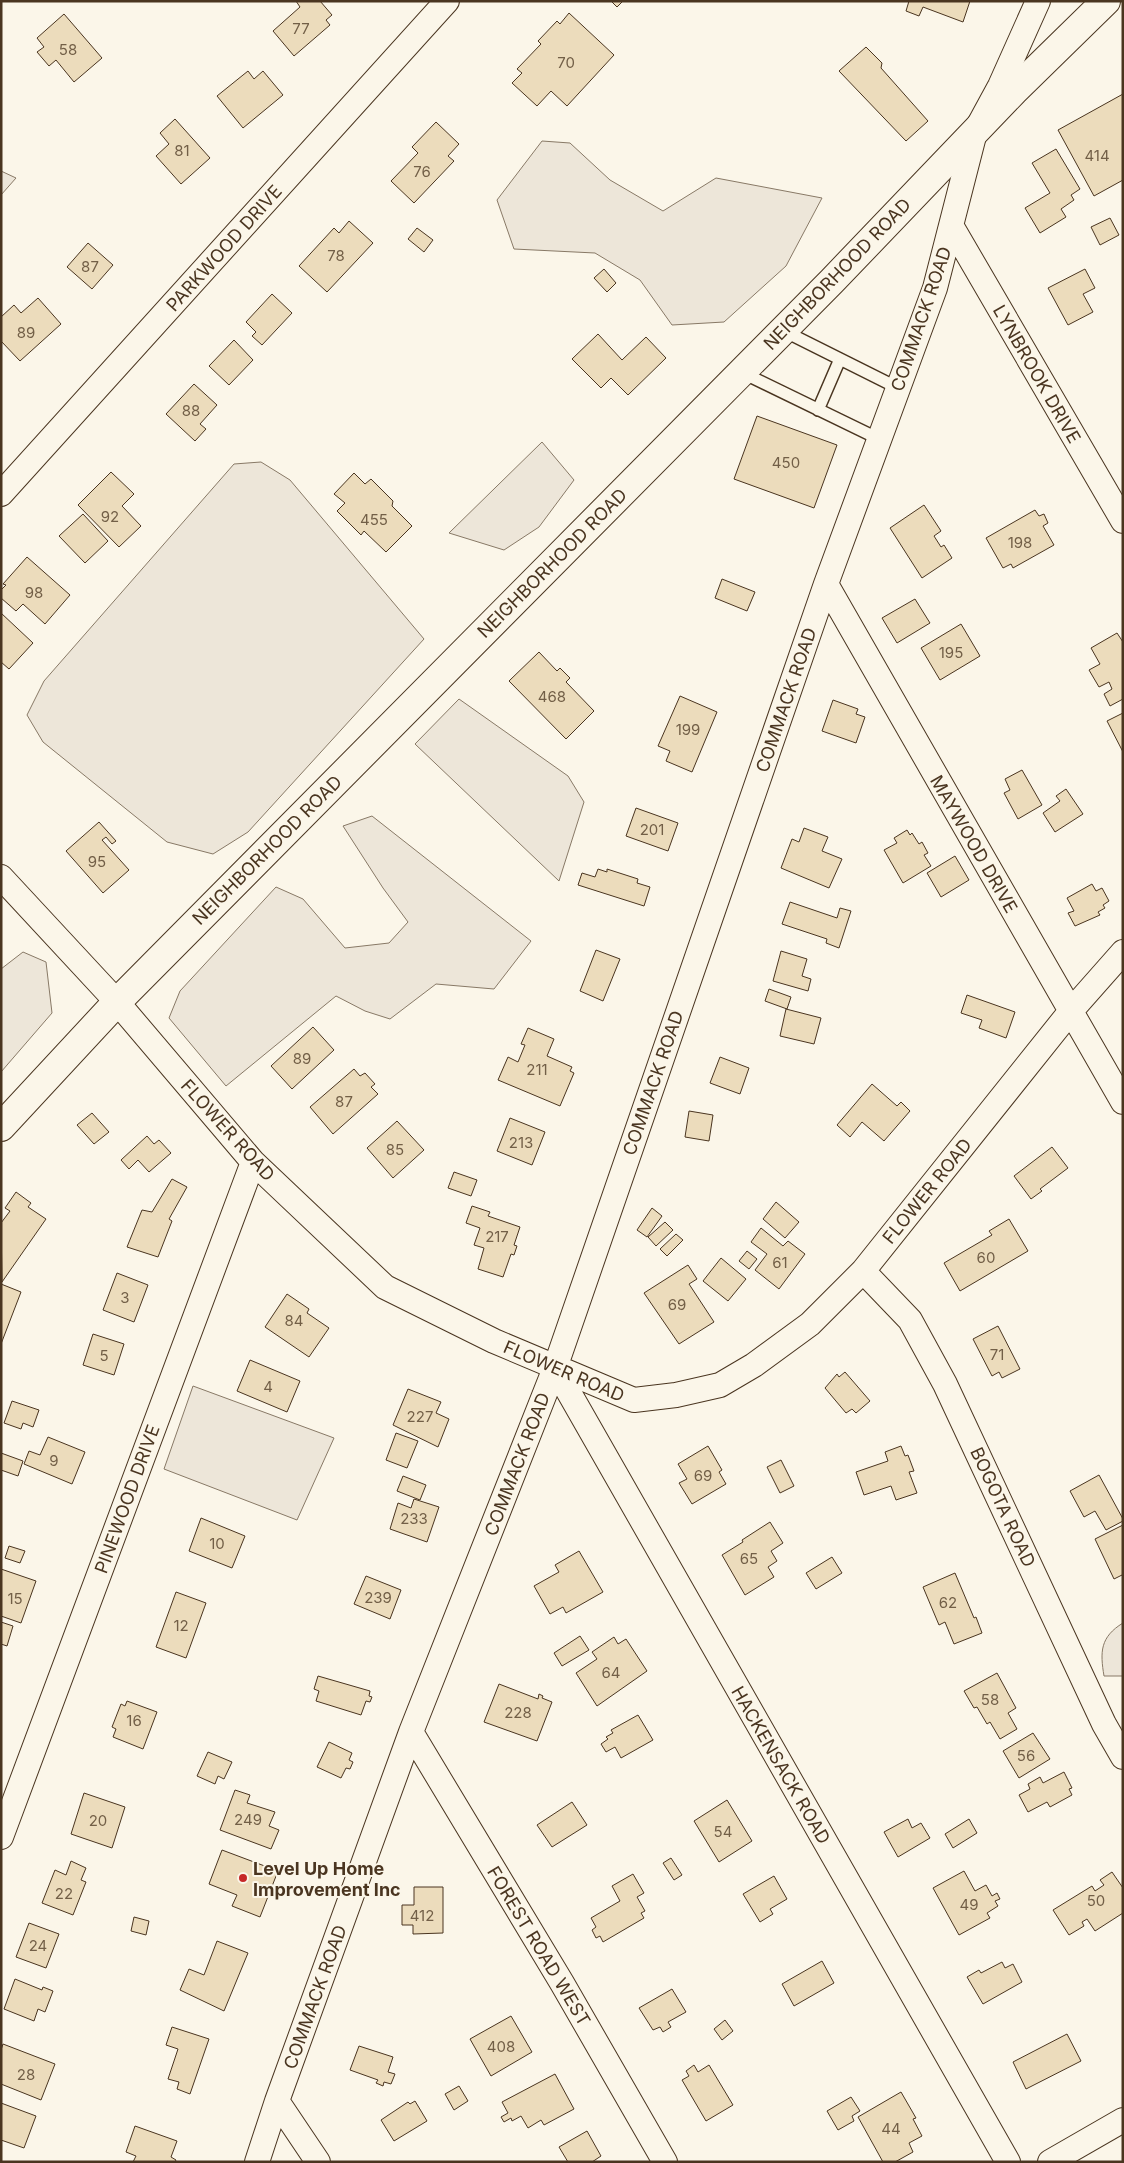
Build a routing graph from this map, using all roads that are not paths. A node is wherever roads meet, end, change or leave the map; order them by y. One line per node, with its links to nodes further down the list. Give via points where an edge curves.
1 (448, 1): 12 (street, PARKWOOD DRIVE)
2 (1038, 1): 4 (street, COMMACK ROAD)
3 (1106, 1): 4 (main road, NEIGHBORHOOD ROAD)
4 (976, 132): 5 (street, COMMACK ROAD); 6 (main road, NEIGHBORHOOD ROAD)
5 (952, 227): 9 (street, COMMACK ROAD, via 935,288); 13 (street, LYNBROOK DRIVE)
6 (782, 330): 7 (lane); 8 (main road, NEIGHBORHOOD ROAD)
7 (840, 359): 9 (lane); 10 (lane)
8 (741, 372): 10 (lane); 17 (main road, NEIGHBORHOOD ROAD)
9 (898, 388): 11 (street, COMMACK ROAD)
10 (818, 410): 11 (lane)
11 (879, 439): 14 (street, COMMACK ROAD)
12 (1, 494)
13 (1123, 521)
14 (826, 584): 18 (street, MAYWOOD DRIVE); 23 (street, COMMACK ROAD)
15 (1, 878): 17 (street, FLOWER ROAD)
16 (1123, 952): 18 (street, FLOWER ROAD)
17 (117, 1002): 20 (main road, NEIGHBORHOOD ROAD); 21 (street, FLOWER ROAD)
18 (1070, 1012): 19 (street, MAYWOOD DRIVE); 22 (street, FLOWER ROAD)
19 (1123, 1102)
20 (1, 1127)
21 (253, 1162): 23 (street, FLOWER ROAD, via 386,1288); 26 (street, PINEWOOD DRIVE)
22 (863, 1271): 23 (street, FLOWER ROAD, via 810,1324 754,1365 720,1385 634,1400); 25 (street, BOGOTA ROAD, via 910,1320 945,1384 1100,1715)
23 (554, 1368): 24 (street, COMMACK ROAD); 32 (street, HACKENSACK ROAD)
24 (411, 1732): 27 (street, COMMACK ROAD); 31 (street, FOREST ROAD WEST)
25 (1123, 1757)
26 (1, 1837)
27 (277, 2101): 29 (street, COMMACK ROAD); 30 (street)
28 (1123, 2120): 33 (street)
29 (257, 2162)
30 (318, 2162)
31 (665, 2162)
32 (1008, 2162)
33 (1050, 2162)

